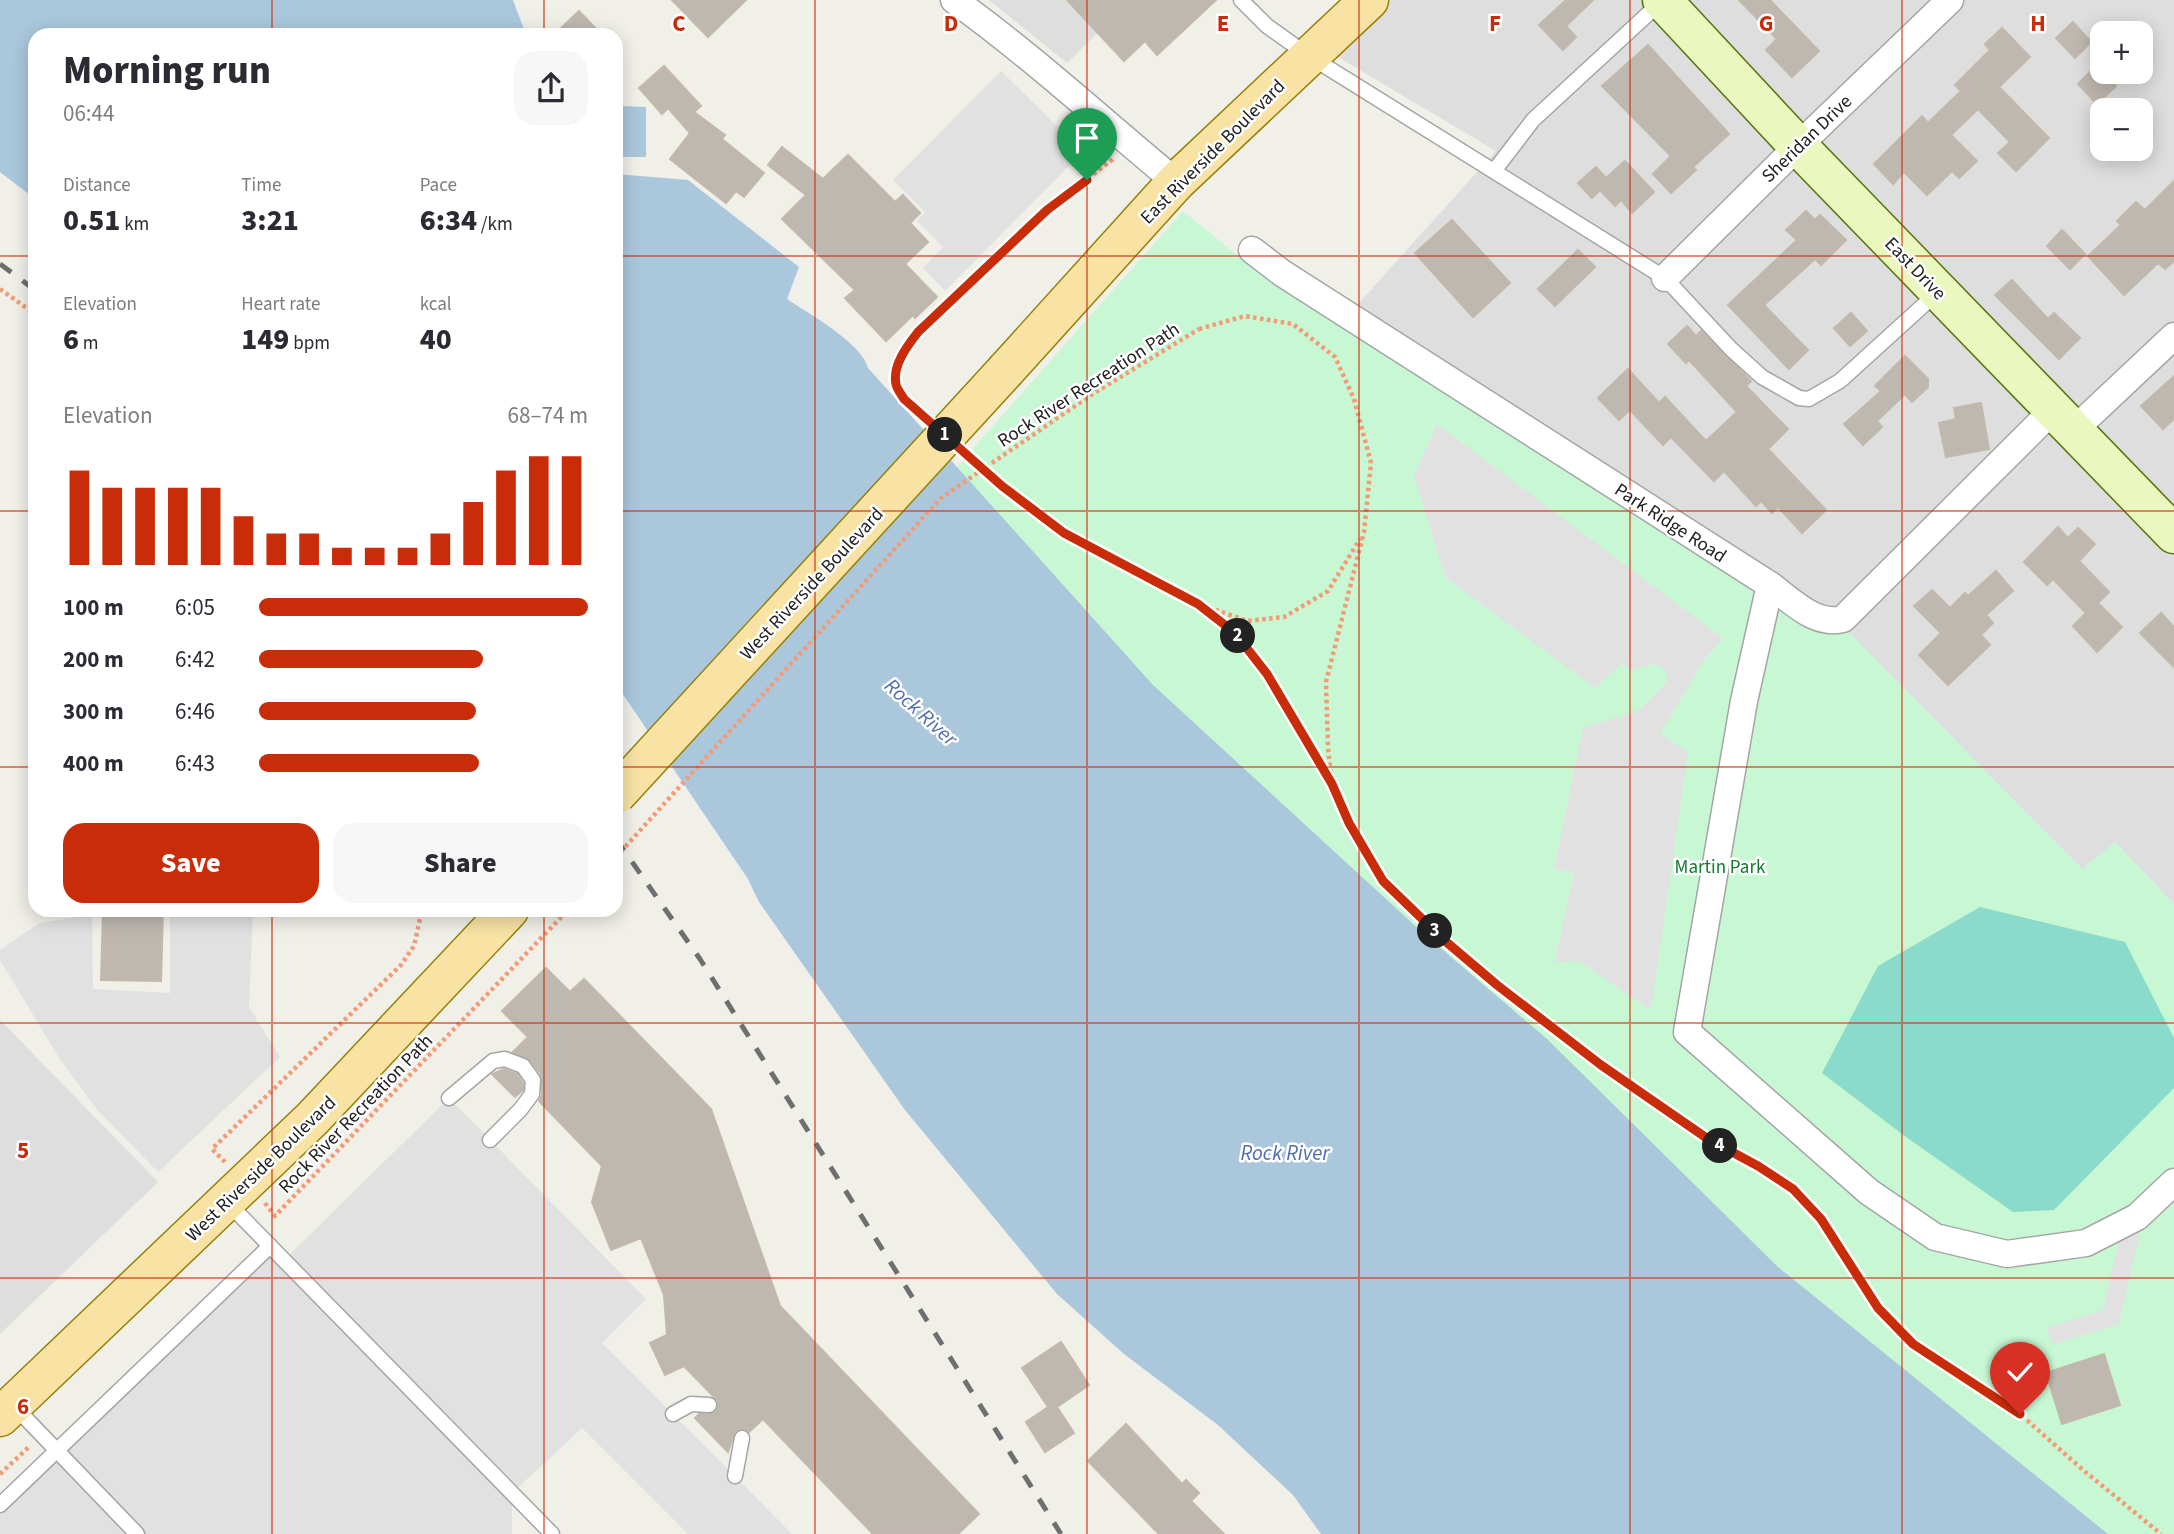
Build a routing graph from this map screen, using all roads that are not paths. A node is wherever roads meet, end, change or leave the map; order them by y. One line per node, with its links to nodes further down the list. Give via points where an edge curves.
1 (954, 0): 9 (street, via 1069,89)
2 (1241, 0): 6 (lane, via 1267,26)
3 (1368, 0): 6 (main road, East Riverside Boulevard)
4 (1662, 0): 7 (street, East Drive); 8 (lane, via 1532,120)
5 (1950, 0): 7 (street, Sheridan Drive)
6 (1309, 56): 8 (lane); 9 (main road, East Riverside Boulevard)
7 (1798, 146): 11 (street, Sheridan Drive); 12 (street, East Drive)
8 (1494, 171): 11 (lane)
9 (1176, 182): 14 (main road, East Riverside Boulevard)
10 (1252, 250): 17 (street, Park Ridge Road)
11 (1665, 278): 12 (lane, via 1762,377 1809,399 1840,381)
12 (1939, 292): 15 (street, East Drive)
13 (2174, 336): 15 (street, Park Ridge Road)
14 (1006, 370): 18 (main road, West Riverside Boulevard, bridge)
15 (2064, 420): 16 (street, East Drive); 17 (street, Park Ridge Road, via 1843,619 1818,619)
16 (2174, 534)
17 (1770, 585): 22 (street, via 1744,701 1687,1032 1869,1192 1935,1237 2007,1254 2086,1243 2137,1217)
18 (623, 787)
19 (503, 917): 23 (main road, West Riverside Boulevard)
20 (449, 1098): 21 (lane, via 493,1061 505,1059 523,1066 533,1080 532,1094)
21 (490, 1140)
22 (2174, 1182)
23 (237, 1192): 24 (lane); 25 (main road, West Riverside Boulevard)
24 (271, 1246): 29 (lane); 33 (lane)
25 (4, 1404): 29 (lane)
26 (709, 1405): 27 (lane, via 691,1404)
27 (673, 1414)
28 (742, 1438): 30 (lane)
29 (58, 1449): 31 (lane); 32 (lane)
30 (735, 1476)
31 (0, 1505)
32 (137, 1534)
33 (552, 1534)

